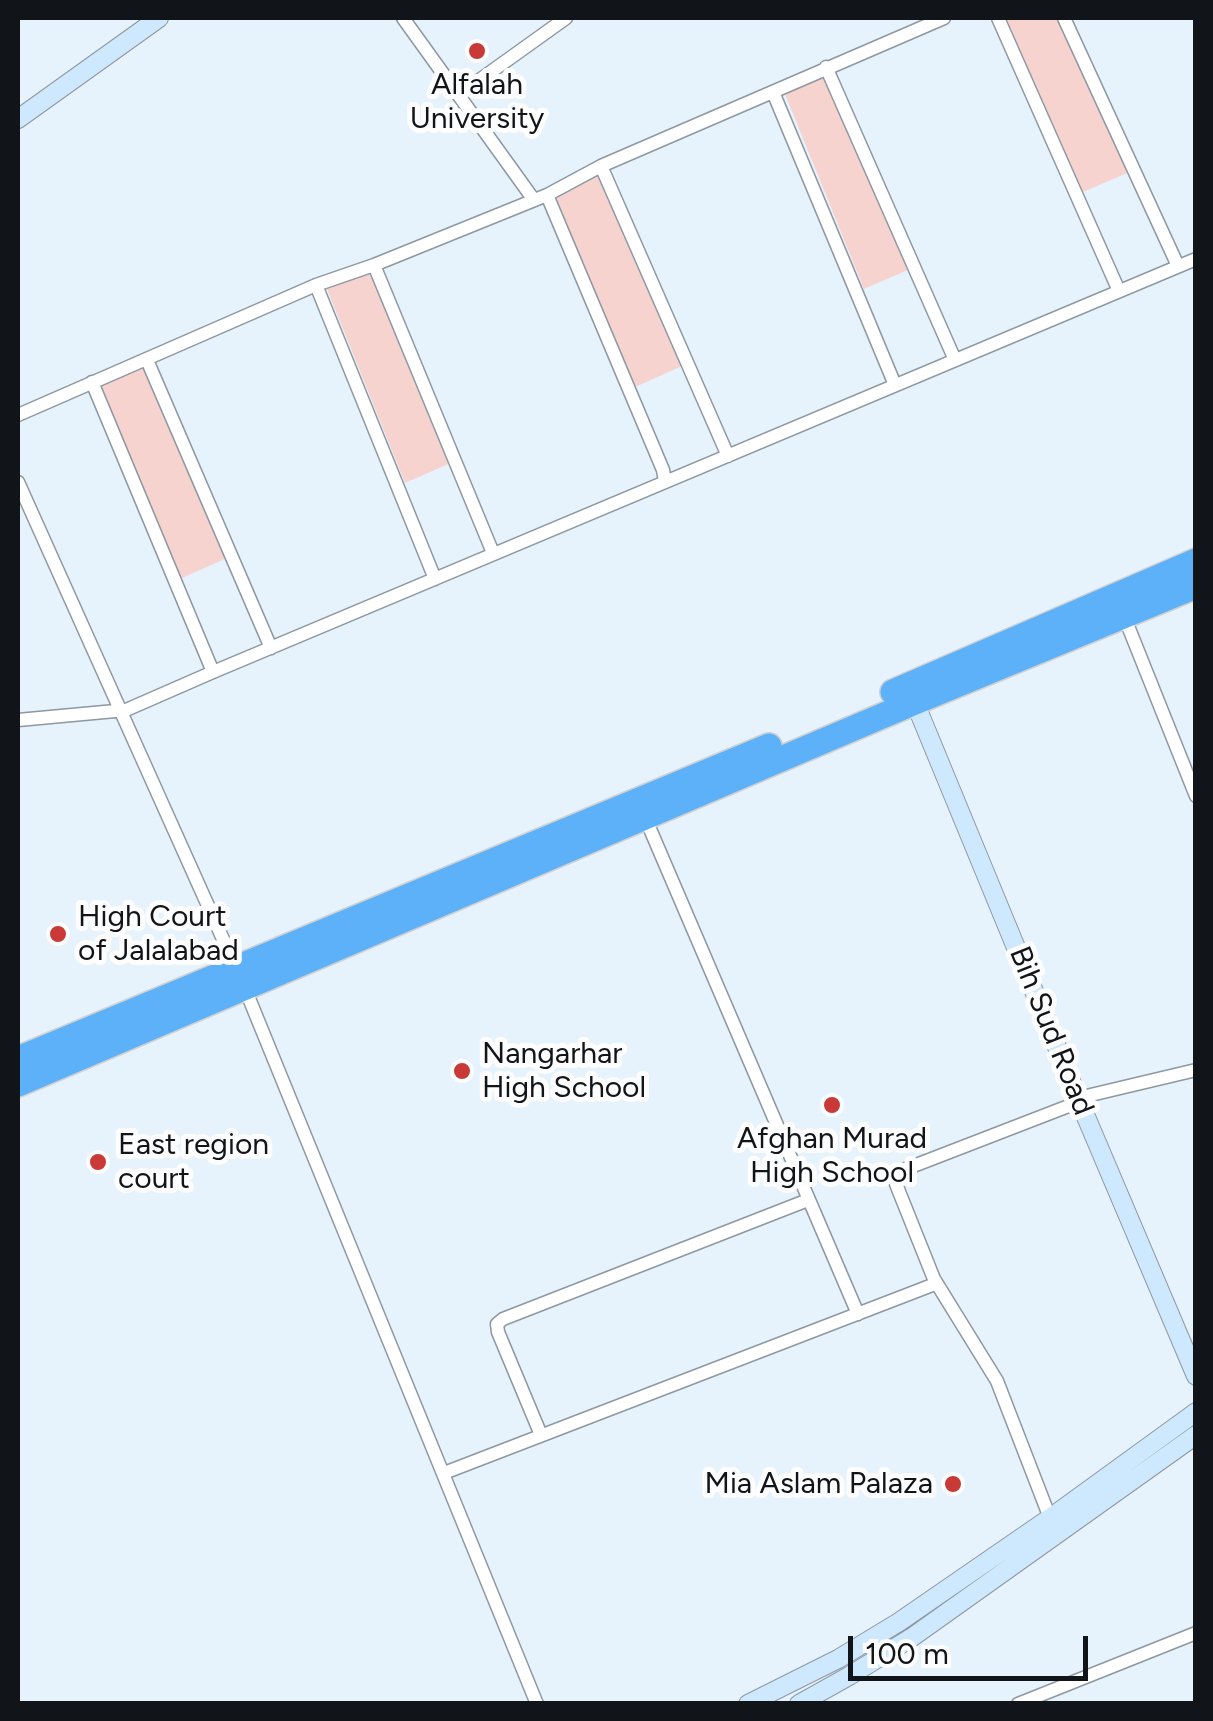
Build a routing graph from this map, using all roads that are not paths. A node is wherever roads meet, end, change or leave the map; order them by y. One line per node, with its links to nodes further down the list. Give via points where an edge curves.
1 (159, 18): 10 (main road)
2 (403, 18): 9 (street)
3 (566, 18): 9 (street)
4 (944, 18): 7 (street)
5 (998, 18): 17 (street)
6 (1064, 18): 15 (street)
7 (826, 67): 8 (street); 19 (street)
8 (773, 92): 11 (street); 21 (street)
9 (460, 94): 12 (street)
10 (18, 119)
11 (601, 166): 12 (street); 23 (street)
12 (540, 197): 14 (street); 25 (street)
13 (1196, 259): 15 (street)
14 (374, 265): 16 (street); 26 (street)
15 (1178, 266): 17 (street)
16 (316, 284): 18 (street); 28 (street)
17 (1120, 292): 19 (street)
18 (148, 360): 20 (street); 31 (street)
19 (955, 360): 21 (street)
20 (92, 382): 22 (street); 32 (street)
21 (896, 385): 23 (street)
22 (18, 415)
23 (728, 456): 25 (street)
24 (18, 482): 34 (street)
25 (666, 482): 26 (street)
26 (493, 554): 28 (street)
27 (1196, 561): 33 (highway)
28 (435, 578): 31 (street)
29 (1196, 586): 30 (highway)
30 (1124, 616): 33 (highway); 36 (street)
31 (272, 648): 32 (street)
32 (213, 672): 34 (street)
33 (912, 694): 37 (highway); 42 (main road, Bih Sud Road)
34 (120, 712): 35 (street); 38 (street)
35 (18, 720)
36 (1196, 796)
37 (642, 808): 38 (highway); 43 (street)
38 (240, 978): 39 (highway); 41 (highway); 50 (street)
39 (18, 1058)
40 (1196, 1070): 42 (street)
41 (18, 1084)
42 (1078, 1098): 44 (street, via 903,1170 898,1193); 46 (main road, Bih Sud Road)
43 (808, 1200): 45 (street); 49 (street, via 502,1319 498,1332)
44 (934, 1278): 45 (street, via 935,1284); 51 (street, via 996,1382)
45 (858, 1314): 49 (street)
46 (1196, 1376)
47 (1196, 1412): 51 (main road)
48 (1196, 1434): 55 (main road, via 910,1638)
49 (541, 1435): 50 (street)
50 (444, 1473): 53 (street)
51 (1050, 1518): 54 (main road, via 899,1622)
52 (1196, 1633): 56 (street)
53 (537, 1704)
54 (748, 1704)
55 (798, 1704)
56 (1018, 1704)

